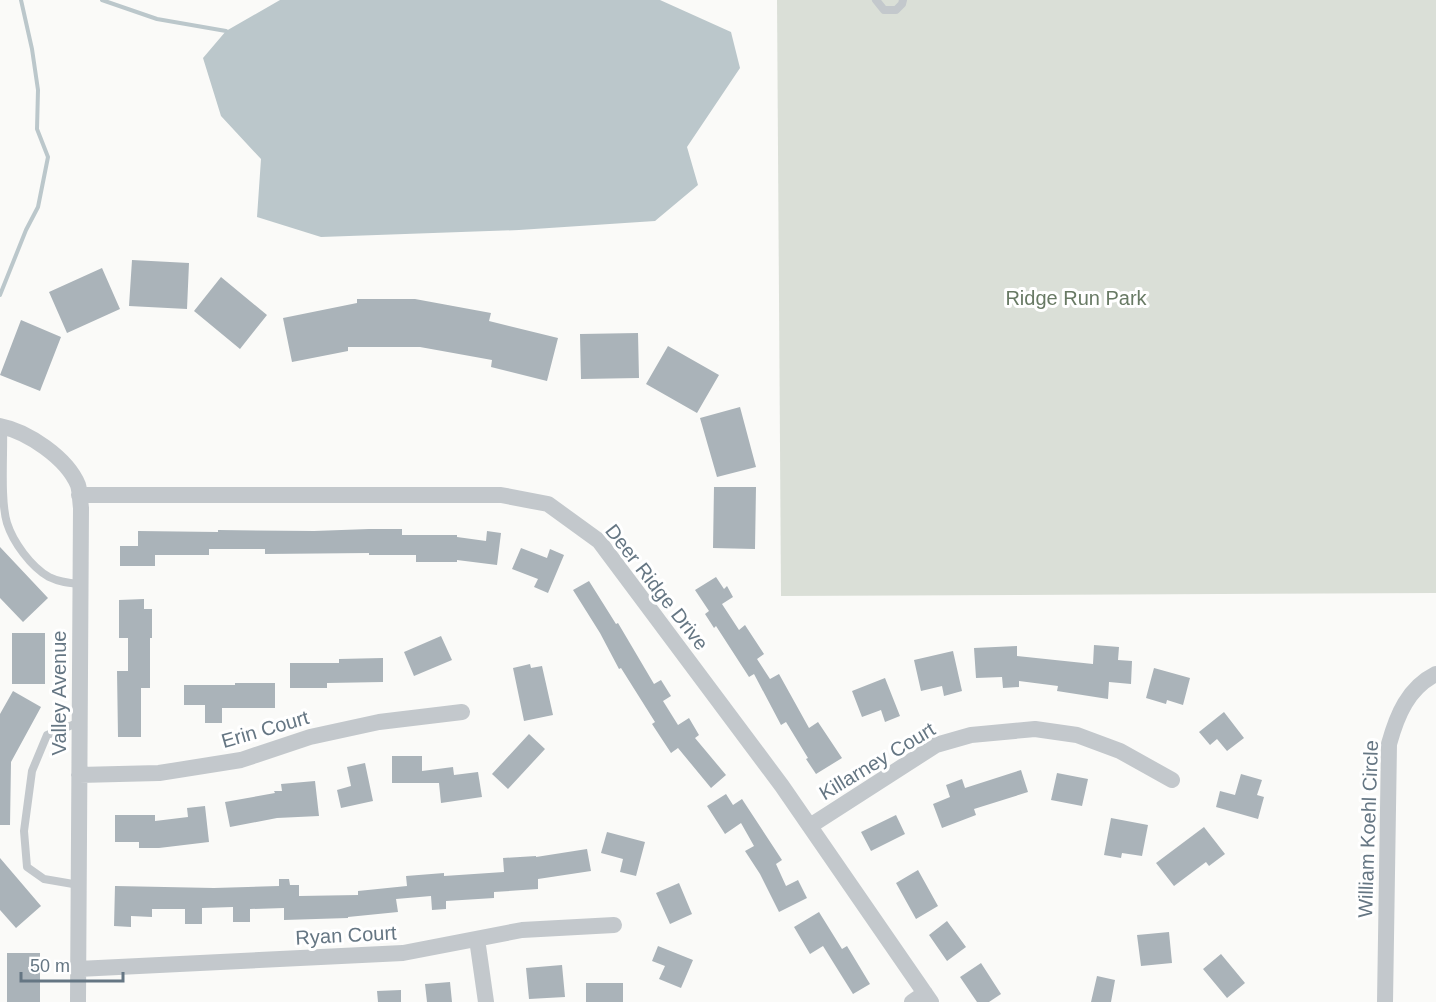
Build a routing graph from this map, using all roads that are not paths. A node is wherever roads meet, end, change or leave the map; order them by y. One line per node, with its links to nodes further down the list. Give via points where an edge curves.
1 (876, 0): 2 (lane, via 884,10 896,10)
2 (903, 0)
3 (2, 426): 4 (street, Valley Avenue, via 14,429 58,456 78,485); 5 (lane, via 6,522 28,559 47,576)
4 (79, 495): 5 (street, Valley Avenue); 11 (street, Deer Ridge Drive, via 501,495 548,504 599,541)
5 (80, 584): 8 (street, Valley Avenue)
6 (1436, 674): 19 (street, William Koehl Circle, via 1415,688 1405,702 1389,744)
7 (462, 712): 9 (street, Erin Court, via 379,722 310,737 241,760 159,773)
8 (80, 722): 9 (street, Valley Avenue); 12 (lane, via 47,735 32,771 24,831 27,867 45,879)
9 (80, 775): 12 (street, Valley Avenue)
10 (1172, 780): 11 (street, Killarney Court, via 1120,751 1077,735 1035,729 972,735 936,745)
11 (810, 826): 16 (street, Deer Ridge Drive)
12 (79, 885): 15 (street, Valley Avenue)
13 (614, 925): 14 (street, Ryan Court, via 522,930)
14 (477, 939): 15 (street, Ryan Court, via 403,953); 18 (street)
15 (78, 969): 17 (street, Valley Avenue)
16 (923, 999)
17 (78, 1002)
18 (486, 1002)
19 (1385, 1002)

